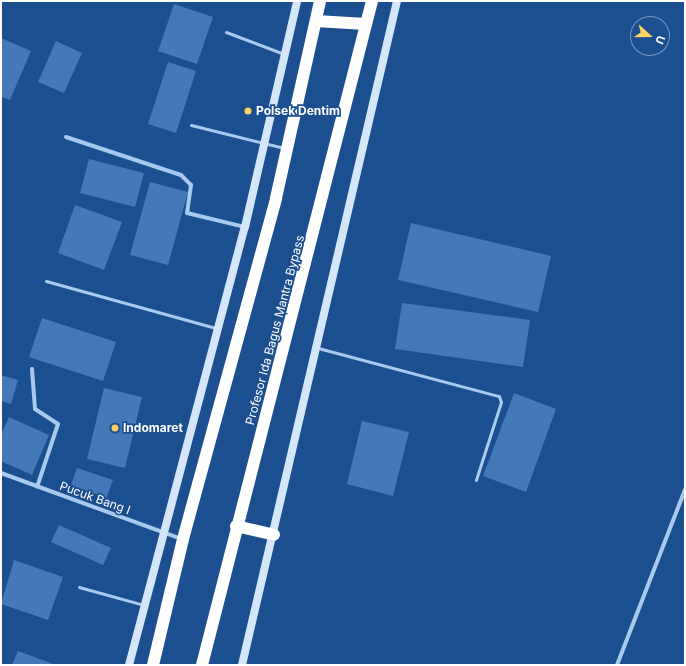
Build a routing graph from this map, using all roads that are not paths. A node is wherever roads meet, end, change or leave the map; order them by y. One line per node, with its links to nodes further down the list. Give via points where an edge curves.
1 (297, 1): 8 (street)
2 (320, 1): 5 (highway)
3 (372, 1): 6 (highway, Profesor Ida Bagus Mantra Bypass)
4 (397, 1): 16 (street)
5 (316, 21): 6 (highway); 12 (highway)
6 (366, 24): 22 (highway, Profesor Ida Bagus Mantra Bypass, via 289,334)
7 (226, 32): 8 (lane)
8 (285, 54): 11 (street)
9 (191, 125): 11 (lane)
10 (66, 137): 13 (street, via 181,175 192,185 187,213)
11 (264, 144): 12 (lane); 13 (street)
12 (288, 149): 25 (highway)
13 (245, 227): 15 (street)
14 (46, 281): 15 (lane)
15 (216, 328): 23 (street)
16 (318, 348): 19 (lane, via 498,396 501,402); 24 (street)
17 (32, 369): 20 (street, via 35,408 58,424)
18 (1, 473): 20 (street, Pucuk Bang I)
19 (476, 480)
20 (37, 487): 23 (street, Pucuk Bang I)
21 (685, 490): 32 (street)
22 (236, 526): 24 (highway); 30 (highway, Profesor Ida Bagus Mantra Bypass)
23 (162, 533): 25 (street, Pucuk Bang I); 27 (street)
24 (274, 535): 31 (street)
25 (183, 539): 29 (highway)
26 (79, 587): 27 (lane)
27 (144, 606): 28 (street)
28 (129, 665)
29 (153, 665)
30 (202, 665)
31 (242, 665)
32 (617, 665)

